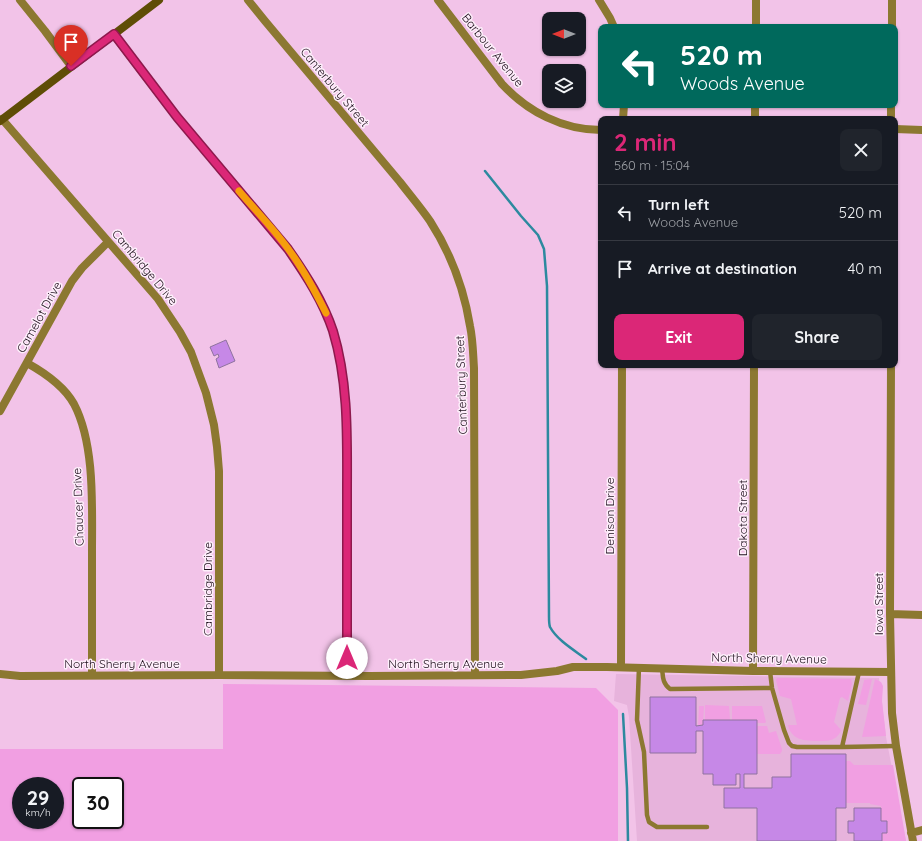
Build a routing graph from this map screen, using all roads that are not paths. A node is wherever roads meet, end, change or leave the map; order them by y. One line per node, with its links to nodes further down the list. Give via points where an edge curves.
1 (20, 0): 12 (street)
2 (159, 0): 11 (street)
3 (248, 0): 36 (street, Canterbury Street, via 430,221 450,258 465,301 474,368)
4 (438, 0): 15 (street, Barbour Avenue, via 511,94 531,109 562,124)
5 (599, 0): 8 (street)
6 (756, 0): 9 (street)
7 (892, 0): 10 (street)
8 (613, 24)
9 (756, 24)
10 (892, 24)
11 (114, 34): 12 (street); 35 (street, via 174,112 288,249 304,271 327,314 339,354 345,397)
12 (71, 66): 13 (street)
13 (1, 120): 17 (street, Cambridge Drive)
14 (898, 129): 16 (street)
15 (598, 130)
16 (922, 130)
17 (108, 242): 18 (street, Camelot Drive, via 72,281); 33 (street, Cambridge Drive, via 158,299 180,332 191,352 206,393 214,425 219,471)
18 (27, 363): 22 (street, Camelot Drive); 34 (street, Chaucer Drive, via 46,374 68,395 80,416 86,440 92,508)
19 (622, 368): 25 (street, Denison Drive)
20 (754, 368): 28 (street, Dakota Street)
21 (891, 368): 23 (street, Iowa Street)
22 (0, 411)
23 (890, 614): 24 (street); 31 (street, Iowa Street)
24 (922, 614)
25 (621, 667): 26 (street, North Sherry Avenue); 36 (street, North Sherry Avenue, via 582,667 521,675)
26 (639, 667): 27 (street, North Sherry Avenue); 40 (lane, via 638,720 644,752 649,822 657,827)
27 (662, 668): 28 (street, North Sherry Avenue); 37 (lane, via 664,681 670,689)
28 (753, 671): 29 (street, North Sherry Avenue)
29 (770, 671): 30 (street, North Sherry Avenue); 37 (lane)
30 (859, 672): 31 (street, North Sherry Avenue); 39 (lane)
31 (891, 672): 38 (street, Iowa Street)
32 (0, 674): 34 (street, North Sherry Avenue)
33 (219, 674): 34 (street, North Sherry Avenue); 35 (street, North Sherry Avenue)
34 (92, 675)
35 (347, 675): 36 (street, North Sherry Avenue)
36 (475, 675)
37 (772, 688): 39 (lane, via 784,730 792,746)
38 (896, 746): 39 (lane); 42 (street, Iowa Street)
39 (842, 747)
40 (707, 827)
41 (922, 830): 42 (street)
42 (912, 837)

